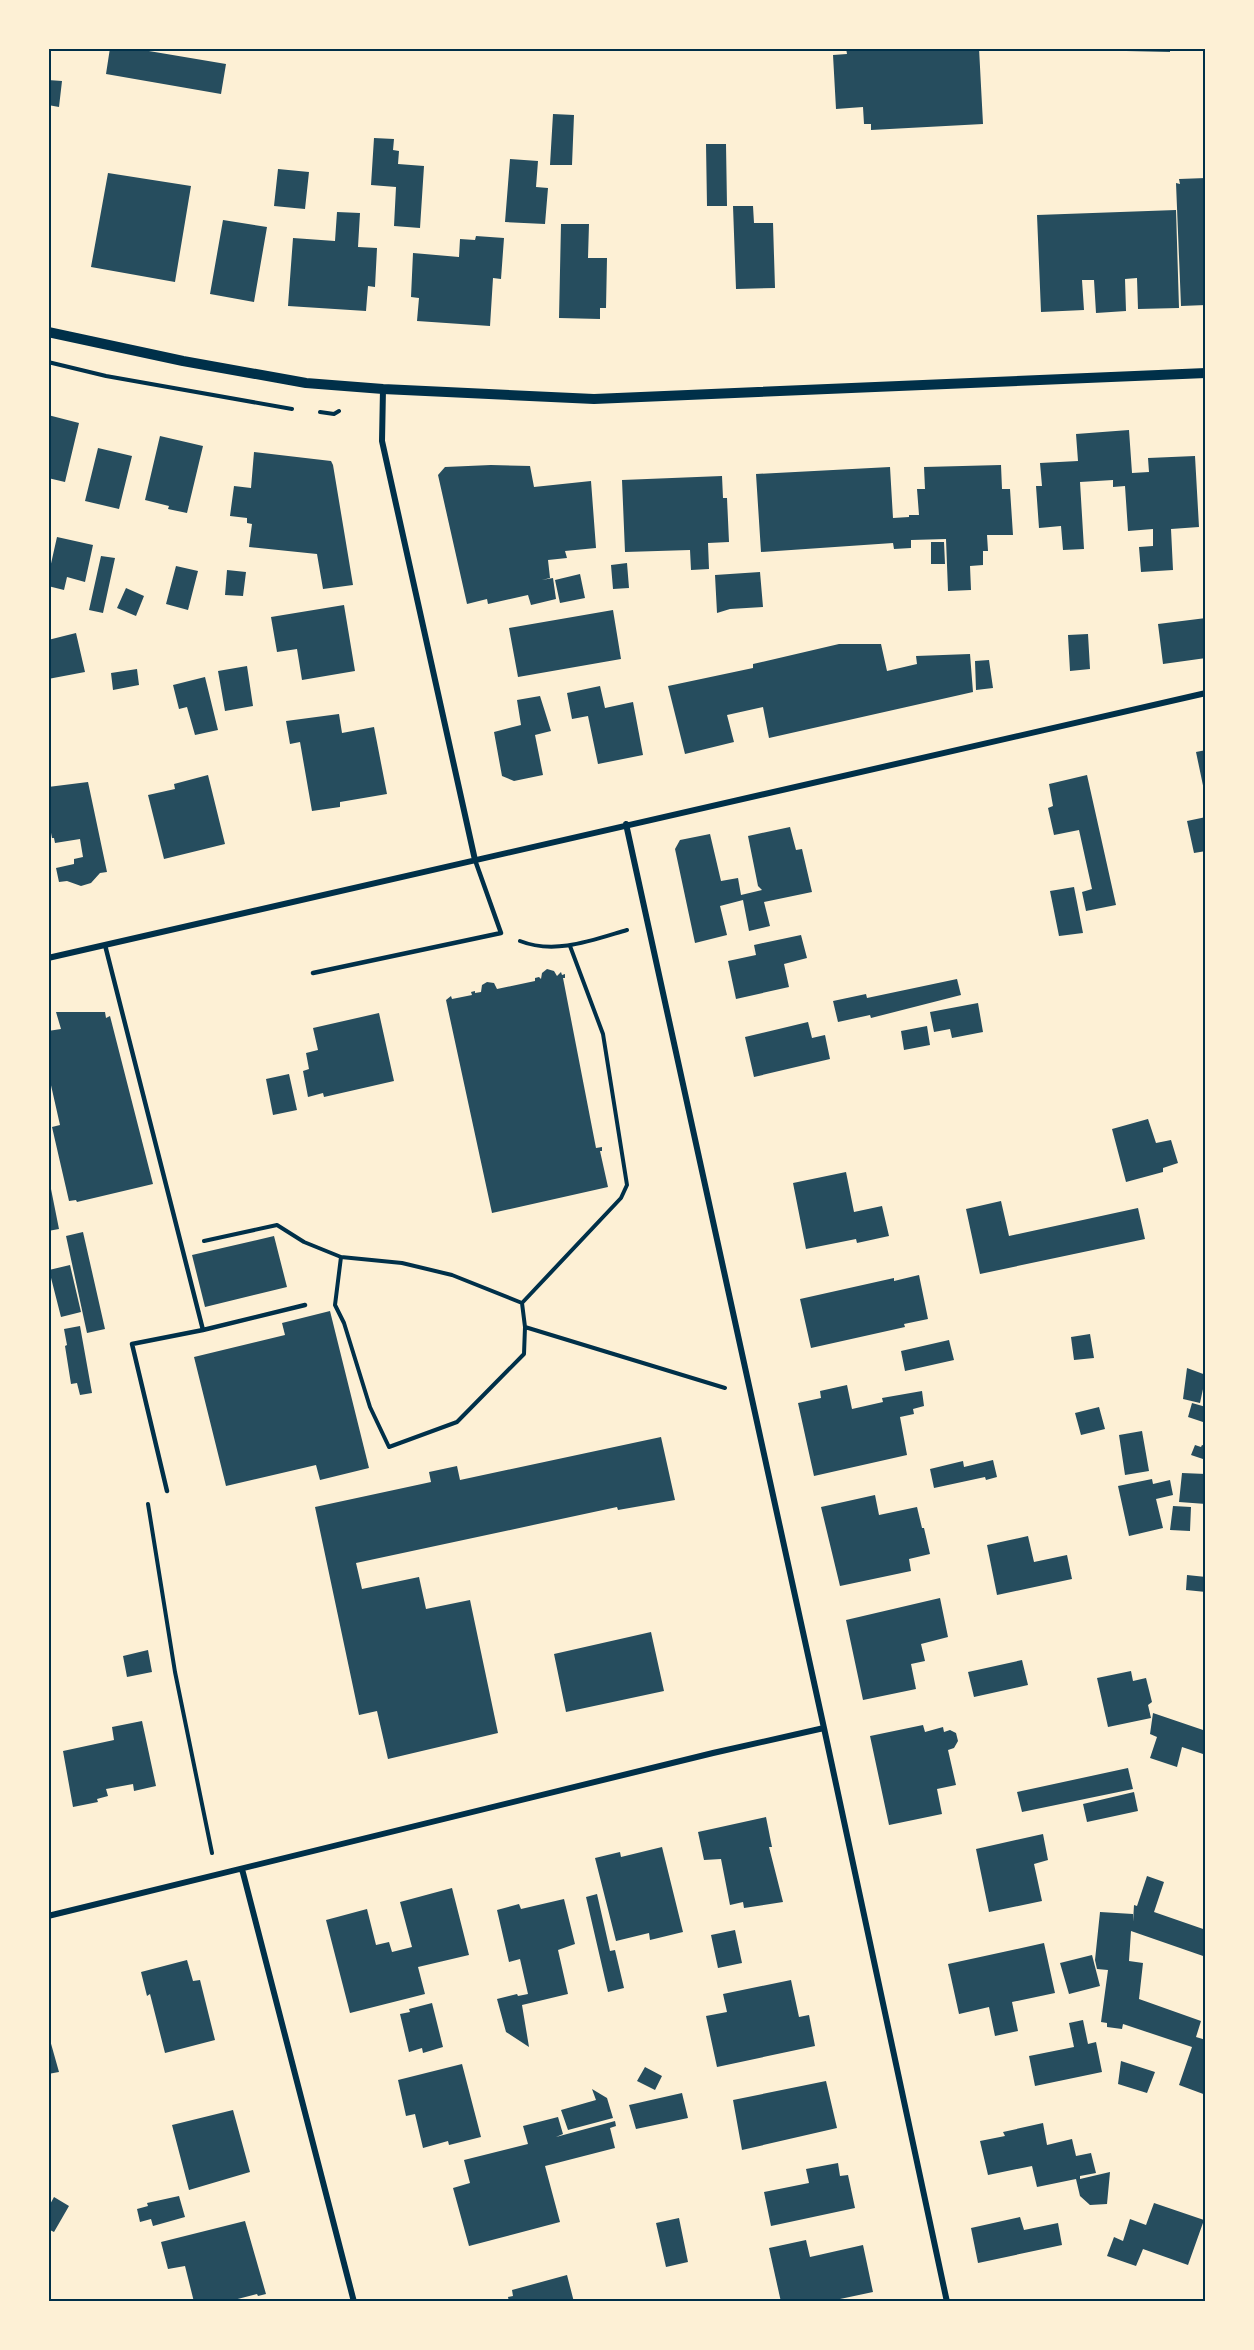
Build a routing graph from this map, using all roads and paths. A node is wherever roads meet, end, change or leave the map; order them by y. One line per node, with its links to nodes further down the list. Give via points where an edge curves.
1 (48, 332): 3 (street, via 306,383)
2 (1206, 373): 3 (street, via 594,399)
3 (383, 389): 6 (street, via 382,441)
4 (1206, 693): 5 (street)
5 (626, 824): 6 (street); 7 (street)
6 (475, 860): 8 (lane); 9 (street)
7 (648, 924): 10 (path); 19 (street)
8 (501, 933): 10 (path, via 530,945); 12 (lane)
9 (105, 945): 11 (street); 13 (lane)
10 (570, 946): 15 (path, via 603,1034 627,1185 621,1197)
11 (48, 958)
12 (313, 973)
13 (182, 1246): 14 (path, via 277,1225 304,1242); 18 (lane)
14 (341, 1257): 15 (path, via 402,1263 452,1275); 17 (path, via 335,1305 370,1407 389,1447 457,1422 524,1354)
15 (522, 1303): 17 (path)
16 (305, 1305): 18 (lane)
17 (525, 1327): 19 (path)
18 (203, 1330): 20 (lane, via 132,1344)
19 (752, 1397): 21 (street)
20 (167, 1491): 23 (path, via 148,1502 174,1672)
21 (824, 1728): 22 (street); 26 (street)
22 (242, 1869): 23 (street); 25 (street)
23 (217, 1875): 24 (street)
24 (48, 1916)
25 (354, 2302)
26 (947, 2302)

